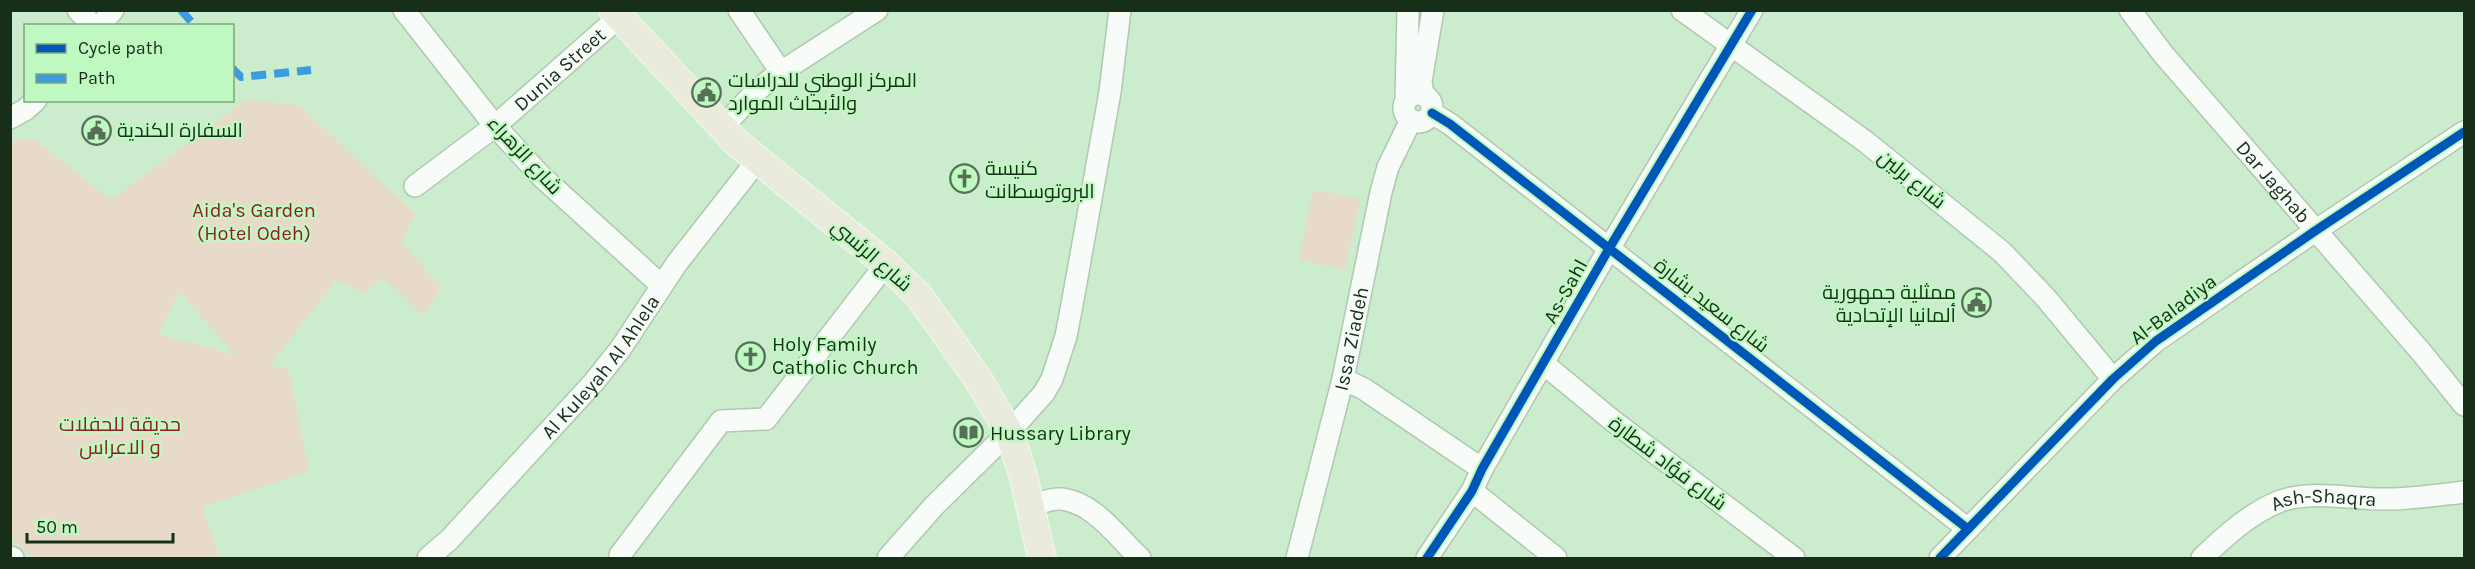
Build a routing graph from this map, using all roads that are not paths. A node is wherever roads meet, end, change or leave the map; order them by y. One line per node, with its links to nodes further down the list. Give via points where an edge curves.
1 (78, 10): 13 (street)
2 (113, 10): 14 (street)
3 (404, 10): 20 (street, شارع الزهراء)
4 (739, 10): 16 (street)
5 (877, 10): 16 (street)
6 (1120, 10): 33 (street, via 1110,92 1065,336 1044,393)
7 (1408, 10): 18 (street, Issa Ziadeh)
8 (1433, 10): 18 (street)
9 (1683, 10): 15 (street, شارع برلين)
10 (1752, 10): 15 (street, As-Sahl)
11 (2130, 10): 25 (street, Dar Jaghab)
12 (616, 14): 20 (street, Dunia Street); 21 (main road, شارع الرئسي)
13 (91, 24)
14 (102, 24)
15 (1731, 45): 26 (street, As-Sahl); 31 (street, شارع برلين, via 1866,142 2002,252)
16 (781, 72): 21 (street, via 756,91)
17 (34, 102): 19 (street)
18 (1418, 107): 26 (street, شارع سعيد بشارة, via 1450,124); 30 (street, Issa Ziadeh, via 1398,143 1381,192)
19 (10, 118)
20 (495, 126): 24 (street, Dunia Street); 28 (street, شارع الزهراء, via 542,176)
21 (722, 128): 23 (main road, شارع الرئسي)
22 (2464, 132): 25 (street, Al-Baladiya)
23 (757, 161): 27 (main road, شارع الرئسي); 28 (street, Al Kuleyah Al Ahlela)
24 (415, 186)
25 (2314, 231): 31 (street, Al-Baladiya, via 2156,341); 32 (street, Dar Jaghab)
26 (1610, 247): 29 (street, As-Sahl); 38 (street, شارع سعيد بشارة)
27 (886, 264): 33 (main road, شارع الرئسي, via 919,296); 39 (street, via 766,419 721,421)
28 (661, 285): 40 (street, Al Kuleyah Al Ahlela, via 621,348 573,407)
29 (1544, 364): 34 (street, As-Sahl); 47 (street, شارع فؤاد شطارة)
30 (1343, 379): 34 (street, via 1364,389); 44 (street, Issa Ziadeh)
31 (2113, 379): 38 (street, Al-Baladiya)
32 (2464, 405)
33 (1009, 432): 37 (main road, شارع الرئسي); 41 (street)
34 (1482, 469): 35 (street, As-Sahl)
35 (1472, 491): 45 (street, As-Sahl); 46 (street)
36 (2464, 492): 49 (street, Ash-Shaqra, via 2388,499 2301,495 2257,513)
37 (1030, 506): 42 (main road, شارع الرئسي); 43 (street, via 1049,500 1074,503 1101,519)
38 (1968, 529): 48 (street, Al-Baladiya)
39 (620, 555)
40 (428, 558)
41 (888, 558)
42 (1042, 558)
43 (1140, 558)
44 (1298, 558)
45 (1426, 558)
46 (1556, 558)
47 (1794, 558)
48 (1940, 558)
49 (2202, 558)

